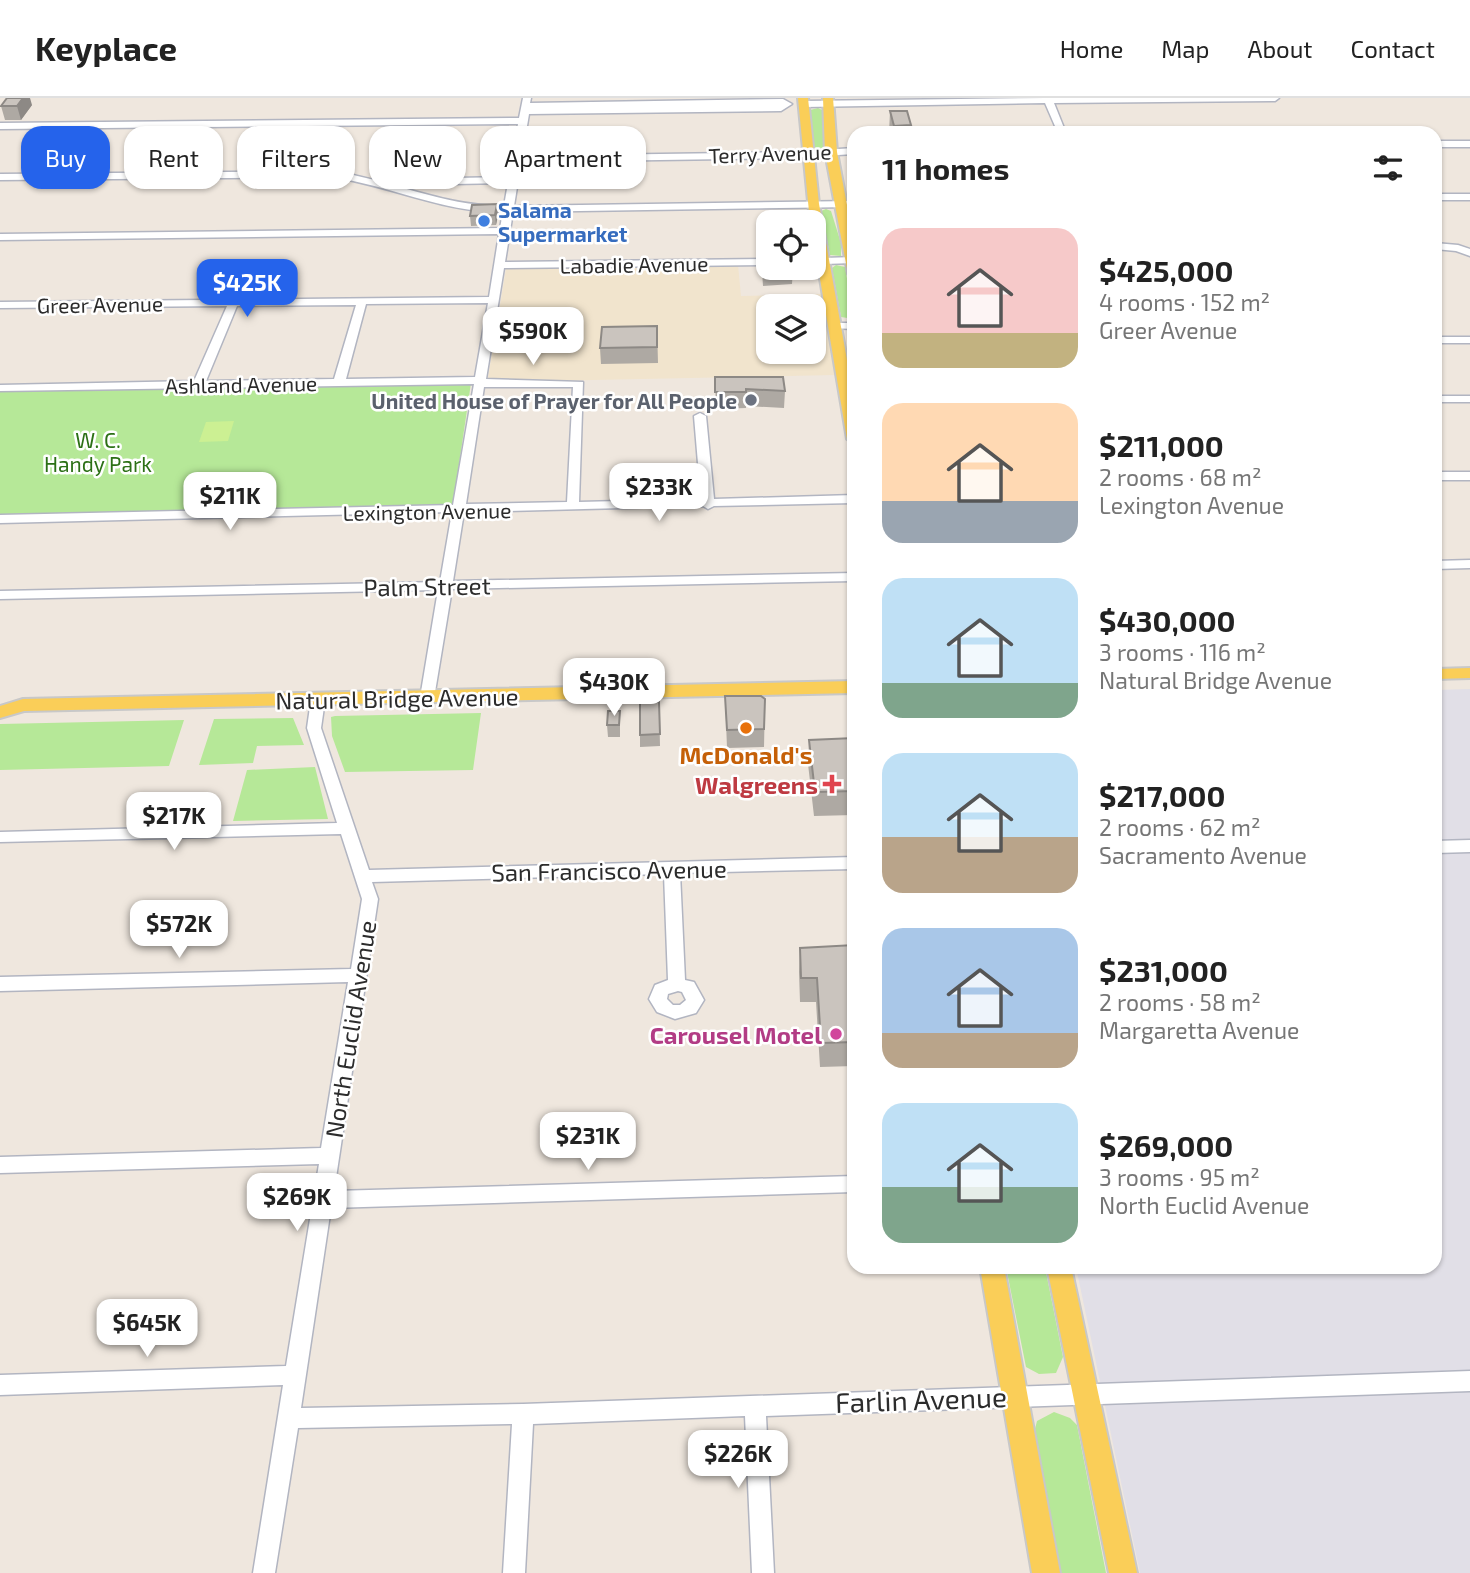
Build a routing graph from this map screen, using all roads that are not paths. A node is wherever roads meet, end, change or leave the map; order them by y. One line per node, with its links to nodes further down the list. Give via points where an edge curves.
1 (1275, 98): 2 (street)
2 (1048, 100): 4 (street); 7 (street)
3 (804, 101): 4 (street); 12 (main road)
4 (828, 101): 11 (main road)
5 (525, 109): 5 (street, via 781,108 788,104 783,102); 6 (street)
6 (0, 126)
7 (1059, 126)
8 (1442, 144): 9 (street)
9 (1470, 144)
10 (847, 151): 11 (street, Terry Avenue)
11 (831, 152): 12 (street, Terry Avenue); 21 (main road)
12 (807, 154): 13 (street, Terry Avenue); 20 (main road)
13 (646, 157)
14 (0, 177): 15 (street, via 313,173)
15 (369, 179)
16 (408, 189): 23 (street, via 464,206)
17 (512, 189): 23 (street)
18 (1442, 197): 19 (street)
19 (1470, 197)
20 (813, 204): 21 (street); 23 (street); 24 (main road)
21 (841, 204): 22 (street); 26 (main road)
22 (847, 204)
23 (509, 209): 25 (street)
24 (814, 210)
25 (505, 231): 27 (street); 33 (street)
26 (847, 235)
27 (0, 237)
28 (1442, 247): 29 (street)
29 (1470, 253)
30 (847, 260): 31 (street)
31 (826, 261)
32 (756, 262): 33 (street, Labadie Avenue)
33 (500, 265): 35 (street)
34 (826, 273): 39 (main road)
35 (494, 300): 36 (street, Greer Avenue); 44 (street)
36 (362, 301): 37 (street, Greer Avenue); 43 (street)
37 (233, 303): 38 (street, Greer Avenue); 45 (street)
38 (0, 305)
39 (835, 326): 40 (street); 47 (main road)
40 (847, 326)
41 (1442, 340): 42 (street)
42 (1470, 340)
43 (339, 382): 44 (street, Ashland Avenue); 45 (street, Ashland Avenue)
44 (481, 382): 55 (street, Ashland Avenue, via 579,384); 56 (street)
45 (200, 384): 46 (street, Ashland Avenue)
46 (0, 387)
47 (847, 397)
48 (1470, 399): 49 (street)
49 (1442, 400)
50 (700, 416): 54 (street)
51 (1442, 476): 52 (street)
52 (1470, 476)
53 (847, 499): 54 (street, Lexington Avenue)
54 (708, 505): 55 (street, Lexington Avenue)
55 (573, 507): 56 (street, Lexington Avenue)
56 (459, 510): 57 (street, Lexington Avenue); 61 (street)
57 (0, 519)
58 (1470, 564): 59 (street)
59 (1442, 565)
60 (847, 577): 61 (street, Palm Street)
61 (446, 586): 62 (street, Palm Street); 66 (street)
62 (0, 595)
63 (1470, 673): 64 (main road)
64 (1442, 674)
65 (847, 687): 66 (main road, Natural Bridge Avenue)
66 (427, 698): 68 (main road, Natural Bridge Avenue)
67 (0, 700): 69 (main road, Natural Bridge Avenue)
68 (318, 700): 69 (main road, Natural Bridge Avenue); 71 (street, North Euclid Avenue, via 314,727)
69 (23, 705): 70 (main road, Natural Bridge Avenue)
70 (0, 712)
71 (346, 828): 72 (street); 77 (street, North Euclid Avenue)
72 (0, 838)
73 (1470, 846): 74 (street)
74 (1442, 847)
75 (847, 863): 76 (street, San Francisco Avenue)
76 (672, 870): 77 (street, San Francisco Avenue); 80 (street)
77 (364, 876): 78 (street, North Euclid Avenue, via 370,899)
78 (358, 975): 79 (street); 81 (street, North Euclid Avenue)
79 (0, 984)
80 (677, 984)
81 (330, 1156): 82 (street); 84 (street, North Euclid Avenue)
82 (0, 1165)
83 (847, 1184): 84 (street)
84 (323, 1200): 87 (street, North Euclid Avenue)
85 (993, 1274): 91 (main road)
86 (1060, 1274): 90 (main road)
87 (295, 1375): 89 (street); 94 (street, North Euclid Avenue)
88 (1470, 1381): 90 (street, Farlin Avenue)
89 (0, 1385)
90 (1085, 1394): 91 (street, Farlin Avenue); 99 (main road)
91 (1015, 1396): 92 (street, Farlin Avenue); 98 (main road)
92 (755, 1405): 93 (street, Farlin Avenue); 97 (street)
93 (523, 1414): 94 (street, Farlin Avenue); 96 (street)
94 (289, 1418): 95 (street, North Euclid Avenue)
95 (264, 1573)
96 (514, 1573)
97 (763, 1573)
98 (1046, 1573)
99 (1123, 1573)

